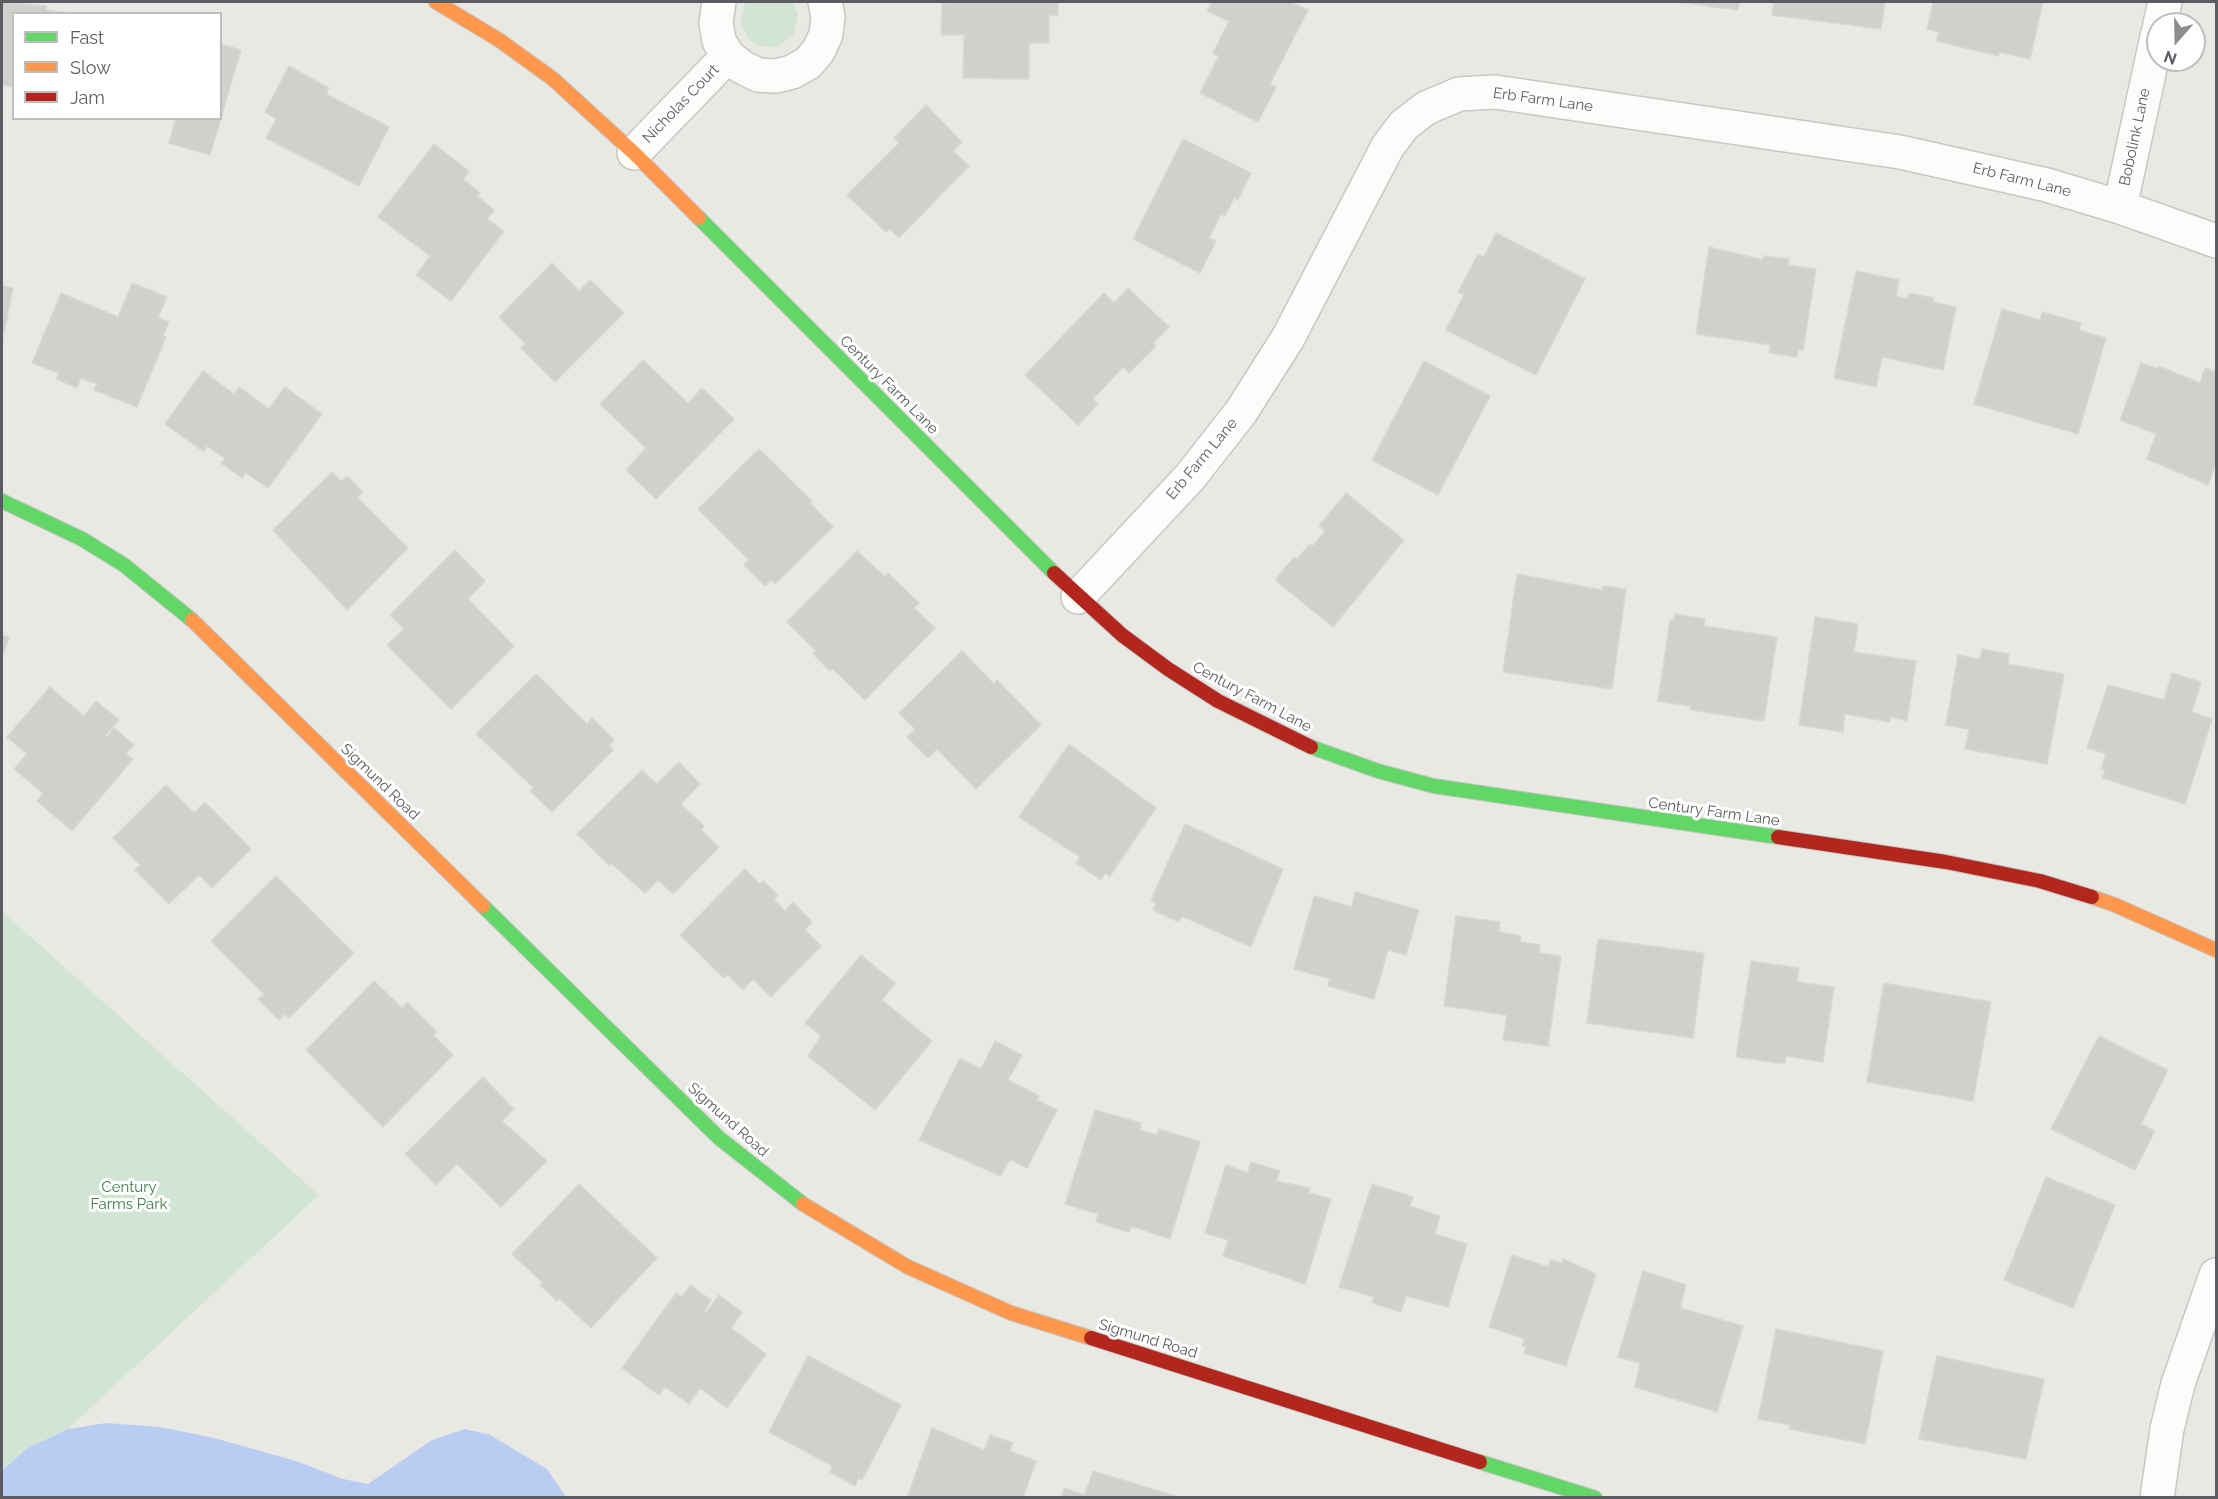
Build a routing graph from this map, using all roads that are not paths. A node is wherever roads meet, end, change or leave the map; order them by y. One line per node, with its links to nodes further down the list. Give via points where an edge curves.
1 (436, 2): 6 (street, Century Farm Lane, via 553,79)
2 (719, 2): 4 (street, Nicholas Court, via 716,23)
3 (825, 2): 4 (street, Nicholas Court, via 826,34 819,50 808,63 792,72 758,75)
4 (728, 56): 6 (street, Nicholas Court)
5 (2149, 72): 7 (street, Bobolink Lane)
6 (634, 153): 10 (street, Century Farm Lane)
7 (2120, 207): 8 (street, Erb Farm Lane); 10 (street, Erb Farm Lane, via 2047,185 1900,152 1495,92 1459,94 1425,108 1404,125 1388,146 1288,338 1241,412 1190,477)
8 (2217, 241)
9 (2, 501): 13 (street, Sigmund Road, via 82,539 164,596 719,1138 810,1209 908,1267 1011,1313)
10 (1078, 597): 11 (street, Century Farm Lane, via 1159,663 1218,701 1322,752 1378,771 1491,796 1946,862 2040,881 2115,905)
11 (2217, 950)
12 (2217, 1275): 14 (street, via 2178,1384)
13 (1594, 1497)
14 (2157, 1497)

